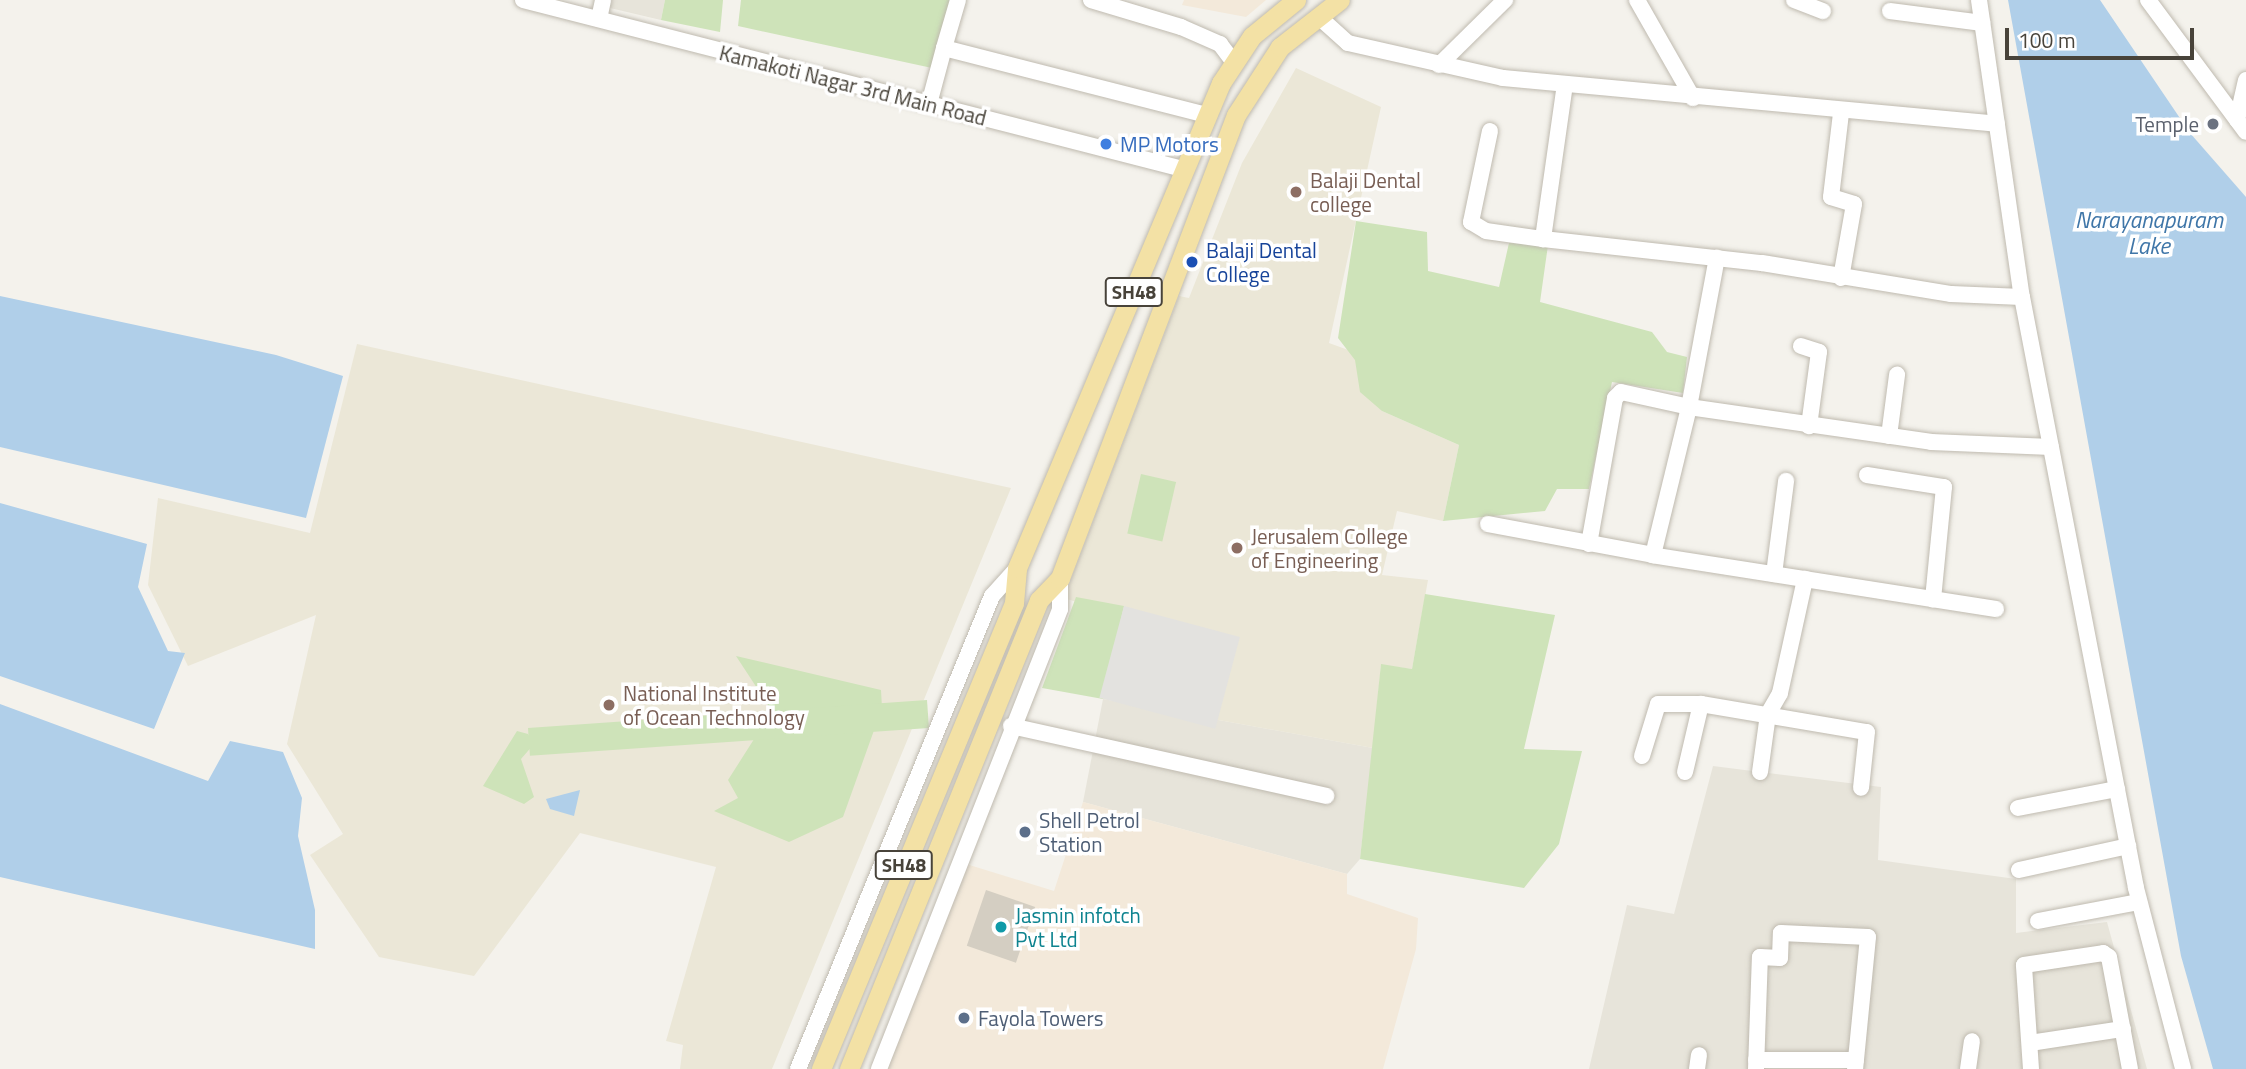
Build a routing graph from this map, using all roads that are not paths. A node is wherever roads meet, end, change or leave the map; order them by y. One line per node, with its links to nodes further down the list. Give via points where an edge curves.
1 (523, 0): 15 (street, Kamakoti Nagar 3rd Main Road)
2 (603, 0): 15 (street)
3 (958, 0): 17 (street)
4 (1091, 0): 18 (street, via 1181,27 1220,44)
5 (1296, 0): 18 (main road, SH48)
6 (1340, 0): 14 (main road, SH48)
7 (1505, 0): 19 (street)
8 (1637, 0): 22 (street)
9 (1794, 0): 12 (street)
10 (1979, 0): 16 (street)
11 (2148, 0): 27 (street)
12 (1823, 11)
13 (1890, 11): 16 (street)
14 (1319, 17): 19 (street, via 1348,43); 31 (main road, SH48, via 1280,47 1252,85)
15 (599, 19): 23 (street, Kamakoti Nagar 3rd Main Road)
16 (1982, 23): 26 (street)
17 (944, 48): 23 (street); 25 (street)
18 (1233, 61): 25 (main road, SH48)
19 (1439, 65): 21 (street)
20 (2246, 80): 27 (street)
21 (1565, 84): 22 (street); 32 (street)
22 (1693, 98): 24 (street)
23 (929, 104): 29 (street, Kamakoti Nagar 3rd Main Road)
24 (1841, 113): 26 (street); 34 (street, via 1831,197 1854,204)
25 (1208, 115): 29 (main road, SH48)
26 (1997, 124): 35 (street)
27 (2241, 126)
28 (1490, 131): 32 (street, via 1471,222 1486,231)
29 (1183, 169): 30 (main road, SH48)
30 (1175, 188): 31 (main road); 47 (main road, SH48)
31 (1207, 200): 49 (main road, SH48)
32 (1543, 239): 33 (street)
33 (1717, 258): 34 (street); 38 (street)
34 (1841, 278): 35 (street)
35 (2022, 297): 41 (street)
36 (1801, 346): 39 (street, via 1819,352)
37 (1897, 375): 40 (street)
38 (1689, 407): 39 (street); 45 (street, via 1617,394); 46 (street)
39 (1809, 426): 40 (street)
40 (1889, 436): 41 (street)
41 (2051, 447): 60 (street)
42 (1867, 475): 51 (street, via 1944,486)
43 (1786, 481): 48 (street)
44 (1489, 524): 45 (street)
45 (1589, 544): 46 (street)
46 (1653, 555): 48 (street)
47 (1017, 568): 72 (street, via 992,596); 73 (main road, SH48, via 1014,603)
48 (1774, 574): 50 (street)
49 (1060, 578): 55 (street, via 1060,609); 74 (main road, SH48, via 1039,600)
50 (1805, 579): 51 (street); 54 (street, via 1780,693)
51 (1933, 599): 52 (street)
52 (1996, 610)
53 (1701, 704): 54 (street); 56 (street, via 1658,704); 57 (street)
54 (1768, 714): 58 (street); 59 (street, via 1867,732)
55 (1011, 726): 61 (street); 75 (street)
56 (1642, 757)
57 (1685, 772)
58 (1760, 772)
59 (1861, 788)
60 (2117, 789): 62 (street); 63 (street)
61 (1326, 796)
62 (2018, 808)
63 (2128, 846): 64 (street); 65 (street)
64 (2019, 870)
65 (2139, 902): 66 (street); 79 (street)
66 (2038, 921)
67 (2123, 1029): 69 (street); 69 (street, via 2107,954 2028,963 2023,969); 78 (street)
68 (1972, 1041): 76 (street)
69 (2030, 1043): 77 (street)
70 (1856, 1064): 71 (street); 71 (street, via 1868,937 1782,933 1780,958 1760,957)
71 (1756, 1065)
72 (799, 1069)
73 (821, 1069)
74 (849, 1069)
75 (879, 1069)
76 (1968, 1069)
77 (2031, 1069)
78 (2130, 1069)
79 (2183, 1069)

